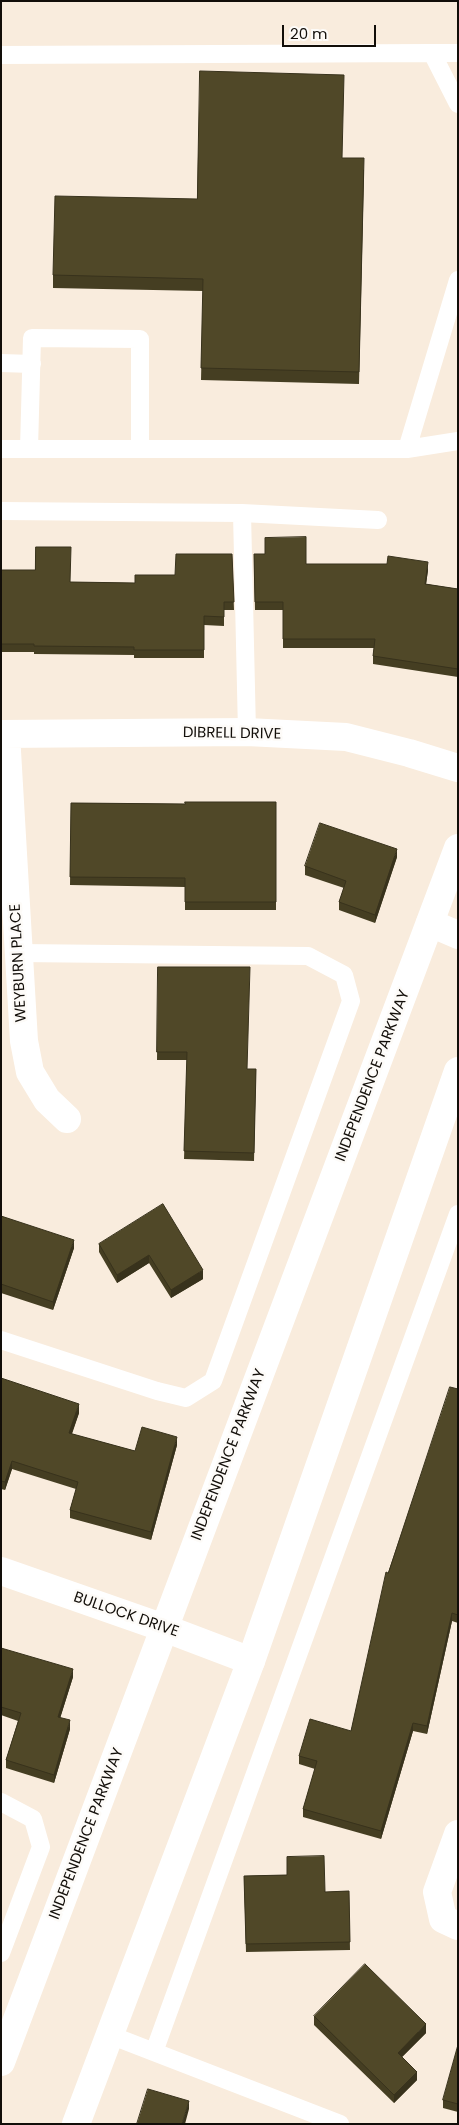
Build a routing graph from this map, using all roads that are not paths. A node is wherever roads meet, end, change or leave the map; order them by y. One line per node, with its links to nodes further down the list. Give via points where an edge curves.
1 (458, 52): 2 (lane)
2 (432, 53): 3 (lane); 4 (lane)
3 (1, 55)
4 (458, 104)
5 (458, 280): 12 (lane)
6 (1, 362): 7 (lane)
7 (32, 364): 10 (lane); 11 (lane, via 32,338 140,340)
8 (458, 441): 12 (lane)
9 (1, 449): 10 (lane)
10 (28, 449): 11 (lane)
11 (140, 449): 12 (lane)
12 (407, 449)
13 (1, 511): 14 (lane)
14 (242, 513): 15 (lane); 16 (lane)
15 (378, 520)
16 (247, 732): 17 (main road, DIBRELL DRIVE); 18 (main road, DIBRELL DRIVE, via 346,737)
17 (3, 734): 22 (main road, WEYBURN PLACE)
18 (458, 768)
19 (458, 848): 20 (main road, INDEPENDENCE PARKWAY)
20 (430, 923): 21 (main road); 28 (main road, INDEPENDENCE PARKWAY)
21 (458, 934)
22 (18, 953): 24 (main road, WEYBURN PLACE, via 24,1041 30,1072 47,1100); 26 (lane, via 308,956 344,975 351,1001 213,1381 186,1398)
23 (458, 1071): 29 (main road)
24 (67, 1118)
25 (458, 1214): 35 (lane)
26 (1, 1340)
27 (1, 1572): 28 (main road, BULLOCK DRIVE)
28 (164, 1628): 29 (main road, BULLOCK DRIVE); 36 (main road, INDEPENDENCE PARKWAY)
29 (251, 1661): 34 (main road)
30 (1, 1802): 33 (lane, via 33,1818 41,1847)
31 (458, 1834): 32 (main road, via 437,1892)
32 (450, 1922)
33 (1, 1953)
34 (110, 2035): 35 (lane); 37 (main road)
35 (154, 2052): 38 (lane)
36 (1, 2062)
37 (76, 2124)
38 (340, 2124)

